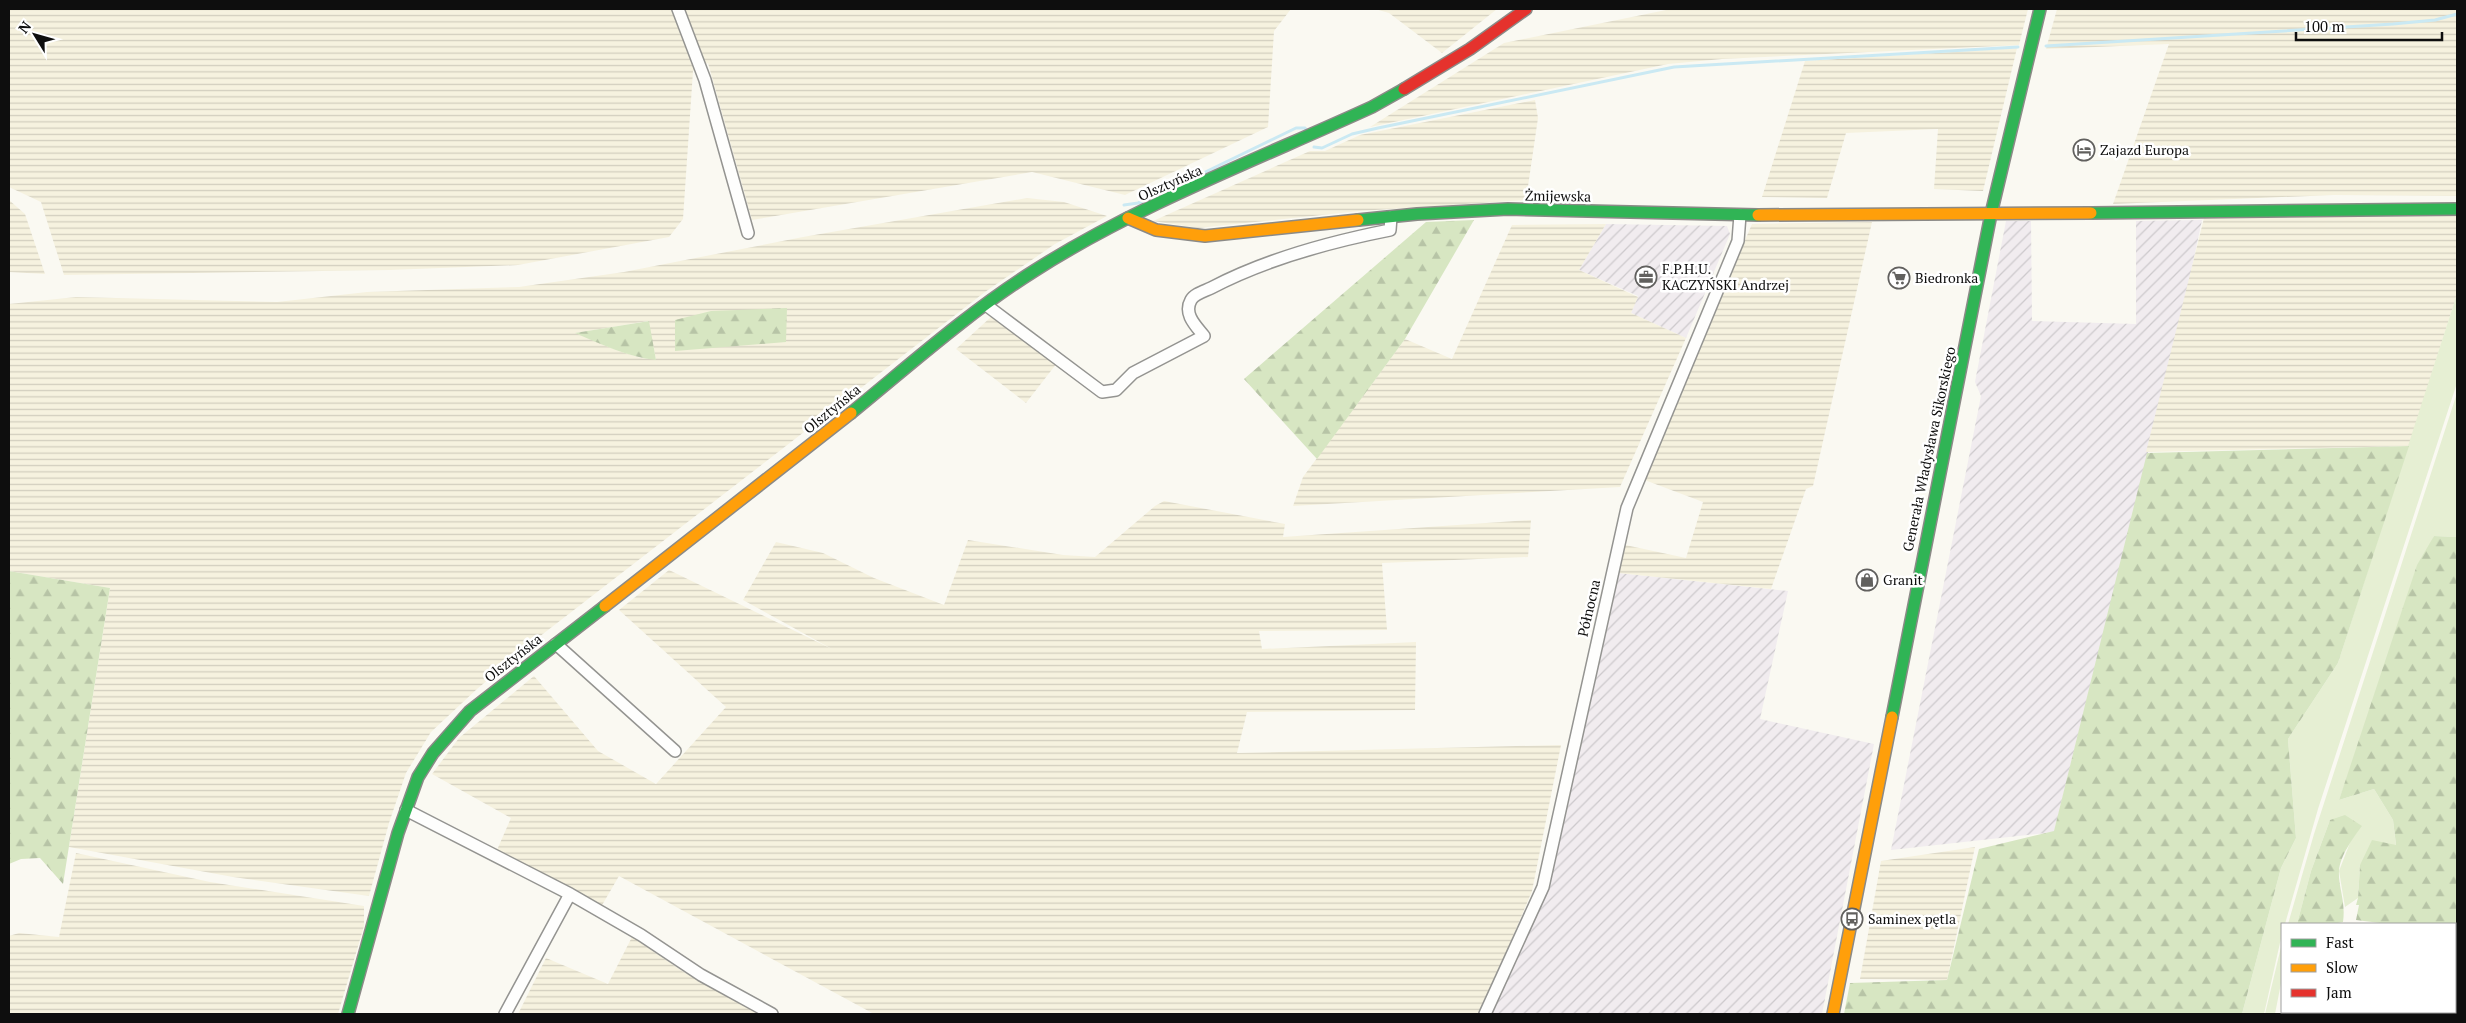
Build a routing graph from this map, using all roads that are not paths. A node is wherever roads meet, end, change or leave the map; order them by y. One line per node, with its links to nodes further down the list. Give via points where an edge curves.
1 (678, 9): 9 (street, via 705,80)
2 (1526, 9): 8 (street, Olsztyńska, via 1477,46 1380,103)
3 (2040, 9): 5 (street, Generała Władysława Sikorskiego)
4 (2457, 209): 5 (street, Żmijewska)
5 (1991, 214): 6 (street, Żmijewska); 19 (street, Generała Władysława Sikorskiego)
6 (1740, 215): 7 (street, Żmijewska, via 1508,210); 18 (street, Północna, via 1738,242 1626,508 1542,886)
7 (1391, 217): 8 (street, Żmijewska, via 1205,236 1153,231); 10 (street, via 1390,230 1282,258 1192,297 1188,306 1190,317 1204,336 1133,373 1116,390 1102,392)
8 (1128, 218): 10 (street, Olsztyńska, via 1034,271)
9 (748, 233)
10 (986, 306): 11 (street, Olsztyńska)
11 (556, 644): 12 (street); 13 (street, Olsztyńska, via 454,727 418,777)
12 (674, 751)
13 (406, 810): 14 (street); 15 (street, Olsztyńska)
14 (570, 894): 16 (street); 17 (street, via 701,975)
15 (348, 1014)
16 (505, 1014)
17 (772, 1014)
18 (1485, 1014)
19 (1834, 1014)

